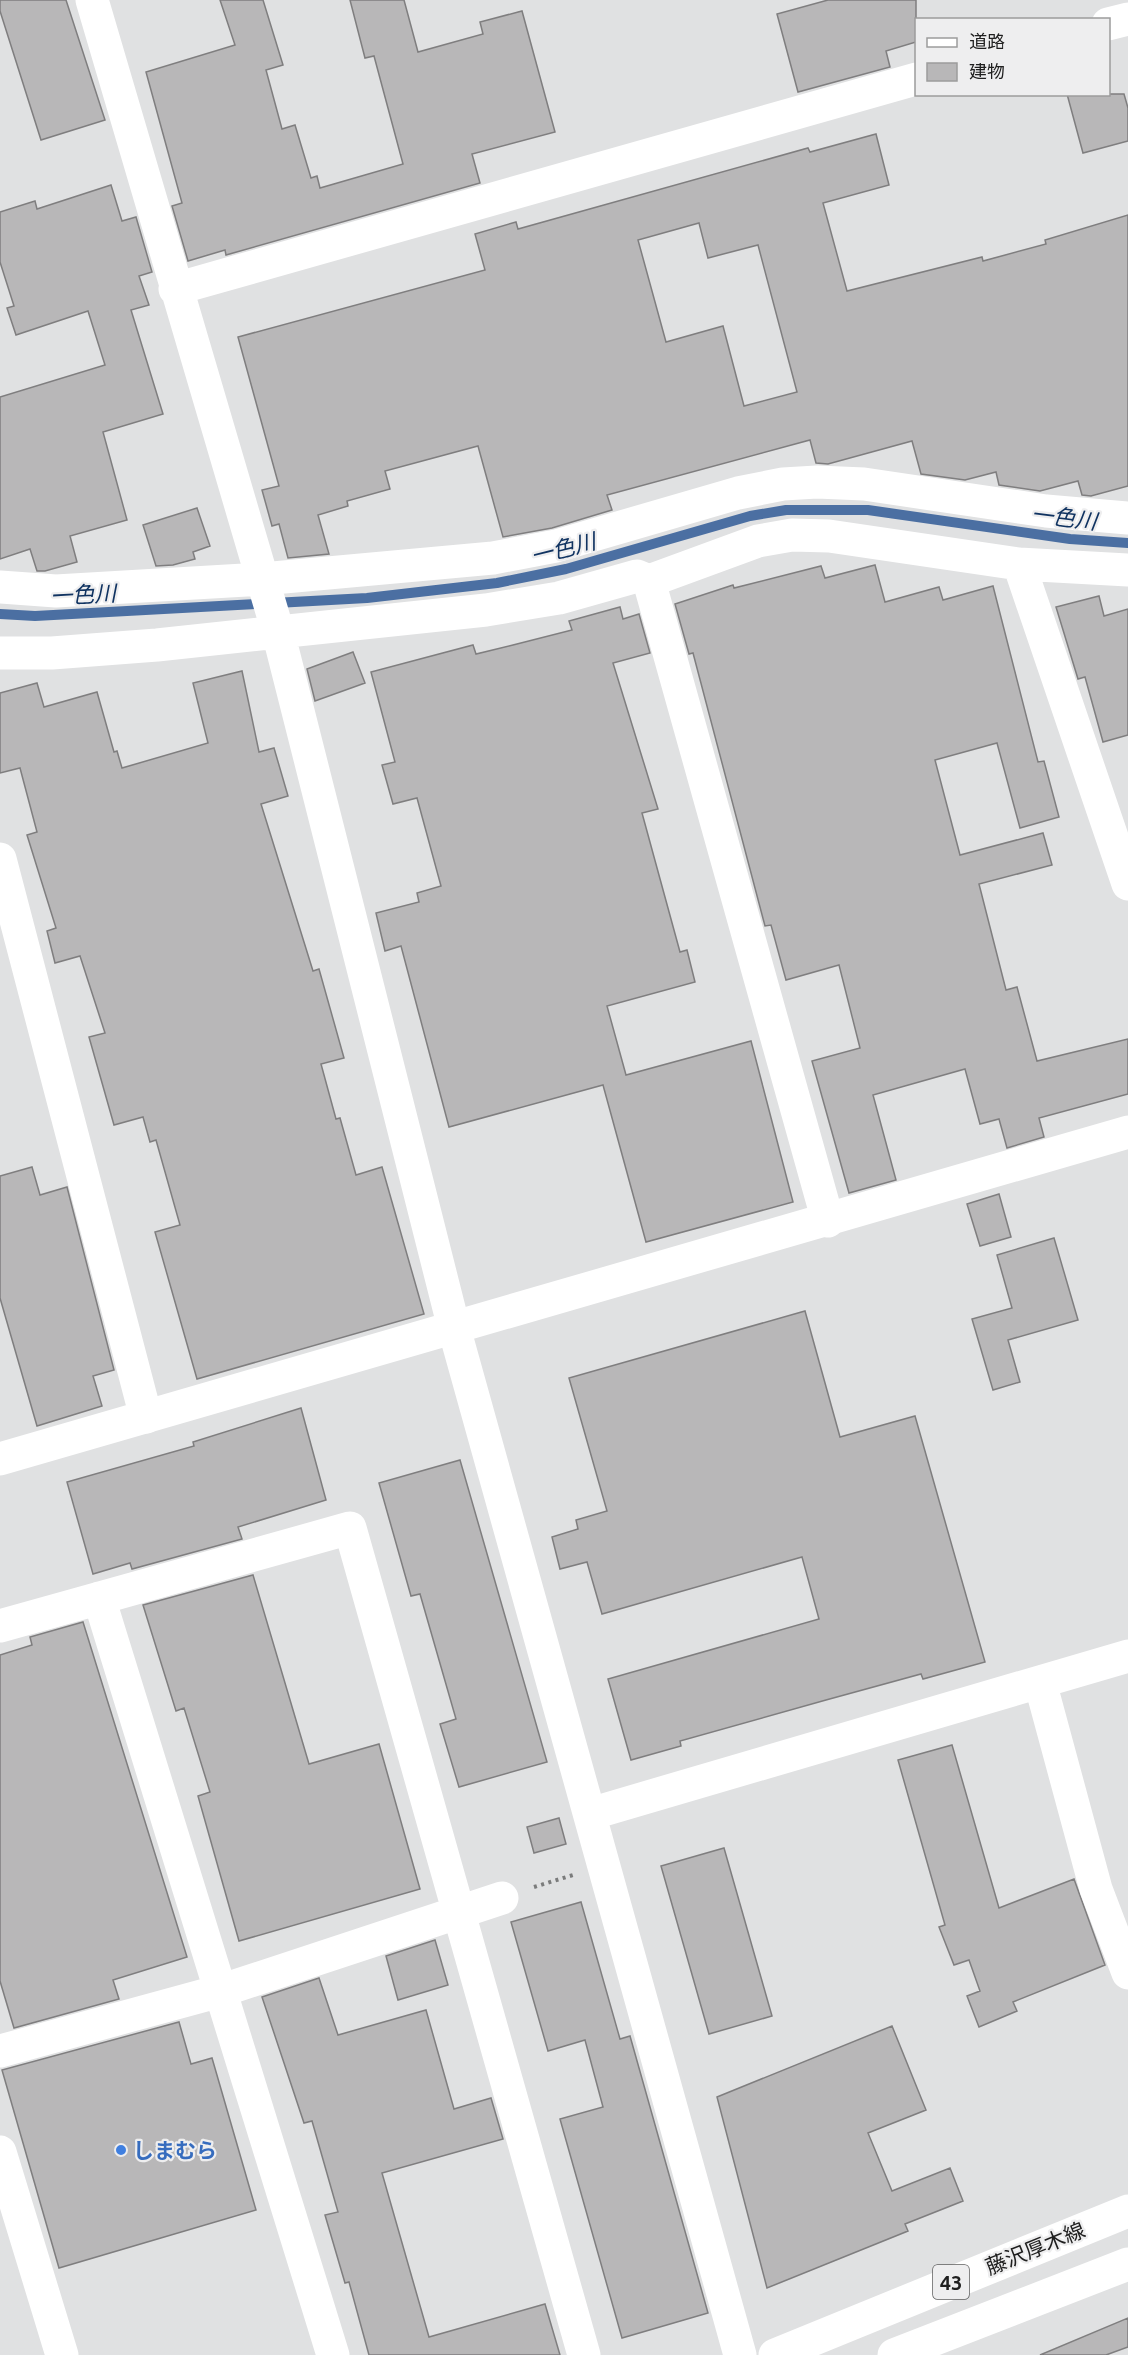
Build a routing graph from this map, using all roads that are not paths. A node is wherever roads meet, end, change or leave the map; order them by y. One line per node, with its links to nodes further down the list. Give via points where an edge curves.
1 (92, 0): 5 (street)
2 (1128, 19): 3 (street)
3 (1110, 24)
4 (915, 79): 5 (street)
5 (175, 289): 10 (street)
6 (1128, 518): 10 (street, via 1046,511 864,484 806,483 738,493 556,546 493,558)
7 (1019, 564): 8 (street); 9 (street, via 829,536 792,536 758,541); 15 (street)
8 (1128, 570)
9 (649, 581): 12 (street, via 637,576 559,598 486,610); 17 (street)
10 (263, 584): 11 (street, via 56,591); 12 (street)
11 (0, 587)
12 (276, 627): 13 (street, via 158,645 52,653); 18 (street)
13 (0, 652)
14 (0, 860): 19 (street)
15 (1128, 884)
16 (1128, 1132): 17 (street)
17 (828, 1221): 18 (street)
18 (454, 1328): 19 (street); 25 (street)
19 (146, 1417): 20 (street)
20 (0, 1459)
21 (99, 1598): 22 (street); 27 (street, via 350,1528); 29 (street)
22 (0, 1626)
23 (1128, 1656): 24 (street)
24 (1040, 1682): 25 (street); 28 (street, via 1096,1889)
25 (590, 1814): 38 (street)
26 (502, 1898): 27 (street)
27 (459, 1911): 29 (street); 37 (street)
28 (1128, 1973)
29 (220, 1991): 30 (street); 36 (street)
30 (0, 2051)
31 (0, 2152): 35 (street)
32 (1128, 2211): 39 (street, 藤沢厚木線 / 43)
33 (1128, 2264): 34 (street, 43)
34 (902, 2354)
35 (62, 2355)
36 (333, 2355)
37 (584, 2355)
38 (740, 2355)
39 (775, 2355)

